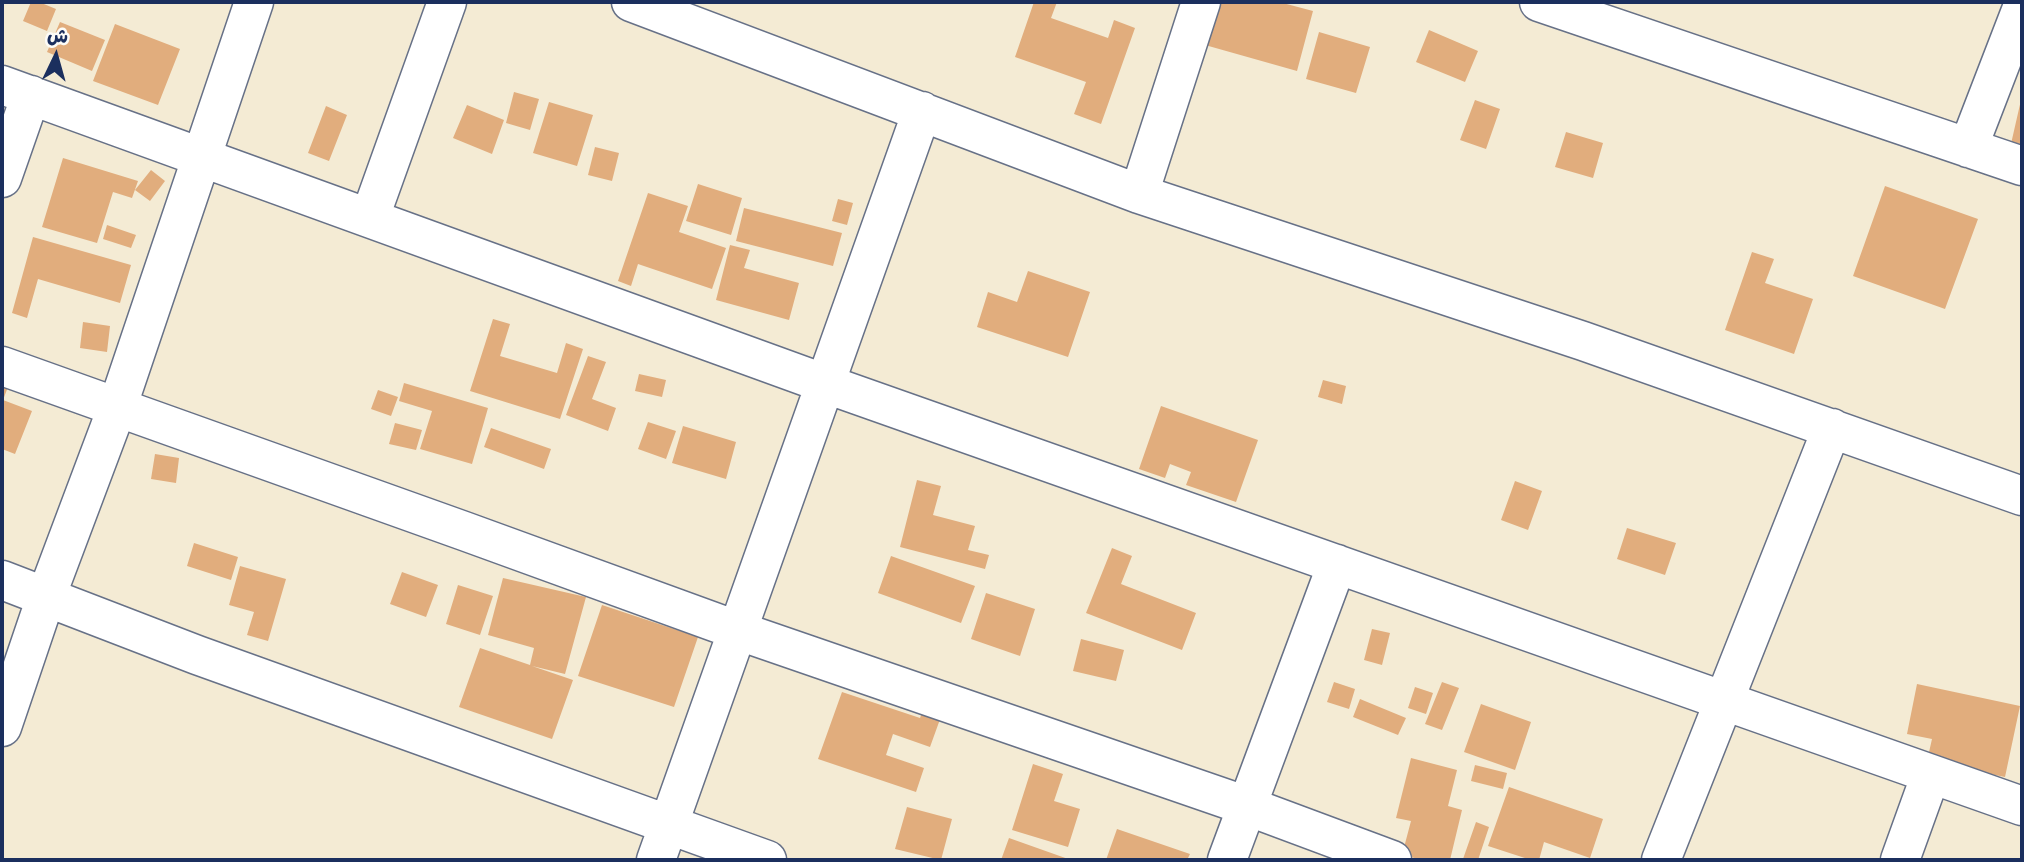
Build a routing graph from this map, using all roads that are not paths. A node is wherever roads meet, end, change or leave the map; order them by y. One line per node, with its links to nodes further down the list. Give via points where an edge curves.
1 (254, 2): 10 (street)
2 (447, 2): 14 (street)
3 (632, 2): 8 (street)
4 (1201, 2): 13 (street)
5 (1539, 2): 9 (street)
6 (2022, 8): 9 (street)
7 (16, 90): 10 (street); 12 (street)
8 (922, 111): 13 (street); 16 (street)
9 (1968, 148): 11 (street)
10 (202, 156): 14 (street); 17 (street)
11 (2022, 166)
12 (2, 178)
13 (1139, 194): 18 (street)
14 (370, 218): 16 (street)
15 (2, 366): 17 (street)
16 (826, 384): 20 (street); 23 (street)
17 (117, 408): 22 (street); 23 (street)
18 (1832, 428): 19 (street); 24 (street)
19 (2022, 496)
20 (1337, 564): 24 (street); 27 (street)
21 (2, 580): 22 (street)
22 (46, 597): 25 (street); 29 (street)
23 (739, 631): 27 (street); 29 (street)
24 (1724, 700): 26 (street); 33 (street)
25 (2, 727)
26 (1931, 774): 28 (street); 34 (street)
27 (1247, 806): 31 (street); 32 (street)
28 (2022, 806)
29 (662, 843): 30 (street)
30 (766, 860)
31 (1227, 860)
32 (1392, 860)
33 (1661, 860)
34 (1900, 860)

